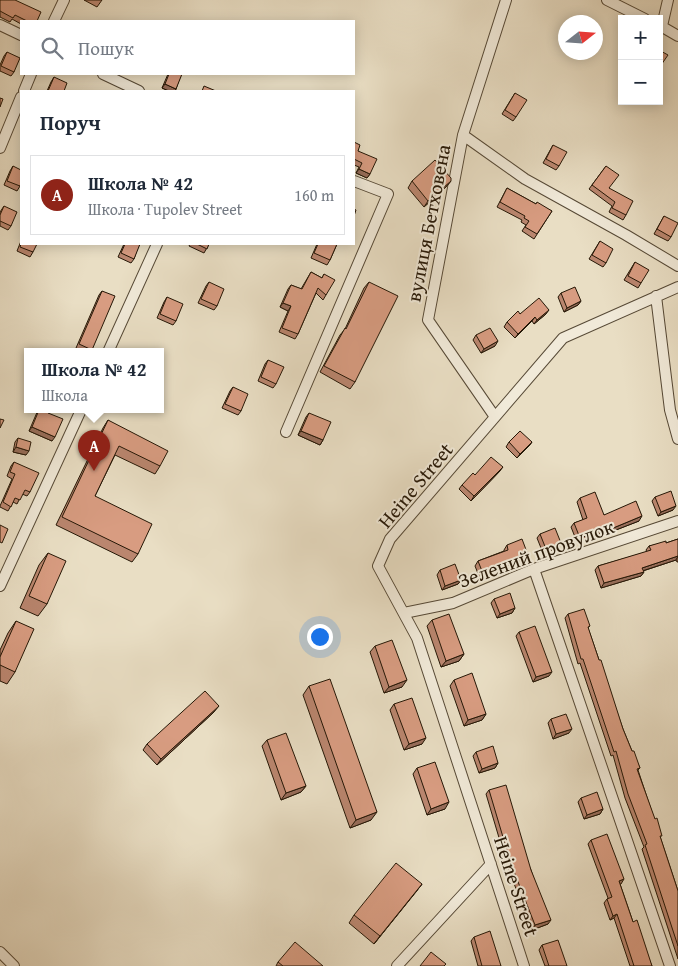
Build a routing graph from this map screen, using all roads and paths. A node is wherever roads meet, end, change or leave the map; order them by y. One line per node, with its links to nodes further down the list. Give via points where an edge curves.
1 (64, 0): 7 (street)
2 (506, 0): 17 (street, вулиця Бетховена)
3 (606, 0): 5 (street)
4 (668, 0): 6 (street)
5 (638, 15)
6 (663, 16)
7 (54, 20)
8 (0, 25): 10 (street)
9 (663, 28): 11 (street)
10 (20, 35)
11 (678, 36)
12 (31, 75): 14 (street)
13 (105, 75): 15 (street)
14 (24, 90)
15 (137, 90)
16 (20, 100): 18 (street)
17 (463, 135): 21 (street, via 525,178); 26 (street, вулиця Бетховена, via 428,320)
18 (0, 148)
19 (355, 181): 27 (street, via 388,194)
20 (157, 245): 24 (street)
21 (678, 266)
22 (678, 286): 23 (street, Heine Street)
23 (656, 296): 26 (street, Heine Street, via 563,338); 28 (street, via 670,410)
24 (110, 348)
25 (80, 413): 31 (street)
26 (495, 417): 32 (street, Heine Street, via 390,539 378,566)
27 (286, 432)
28 (678, 438)
29 (678, 521): 30 (street, Зелений провулок)
30 (534, 569): 32 (street, Зелений провулок, via 453,603); 38 (street)
31 (0, 586)
32 (404, 613): 33 (street, Heine Street, via 418,638)
33 (491, 864): 36 (street); 37 (street, Heine Street)
34 (0, 952): 35 (street)
35 (14, 966)
36 (397, 966)
37 (524, 966)
38 (670, 966)

